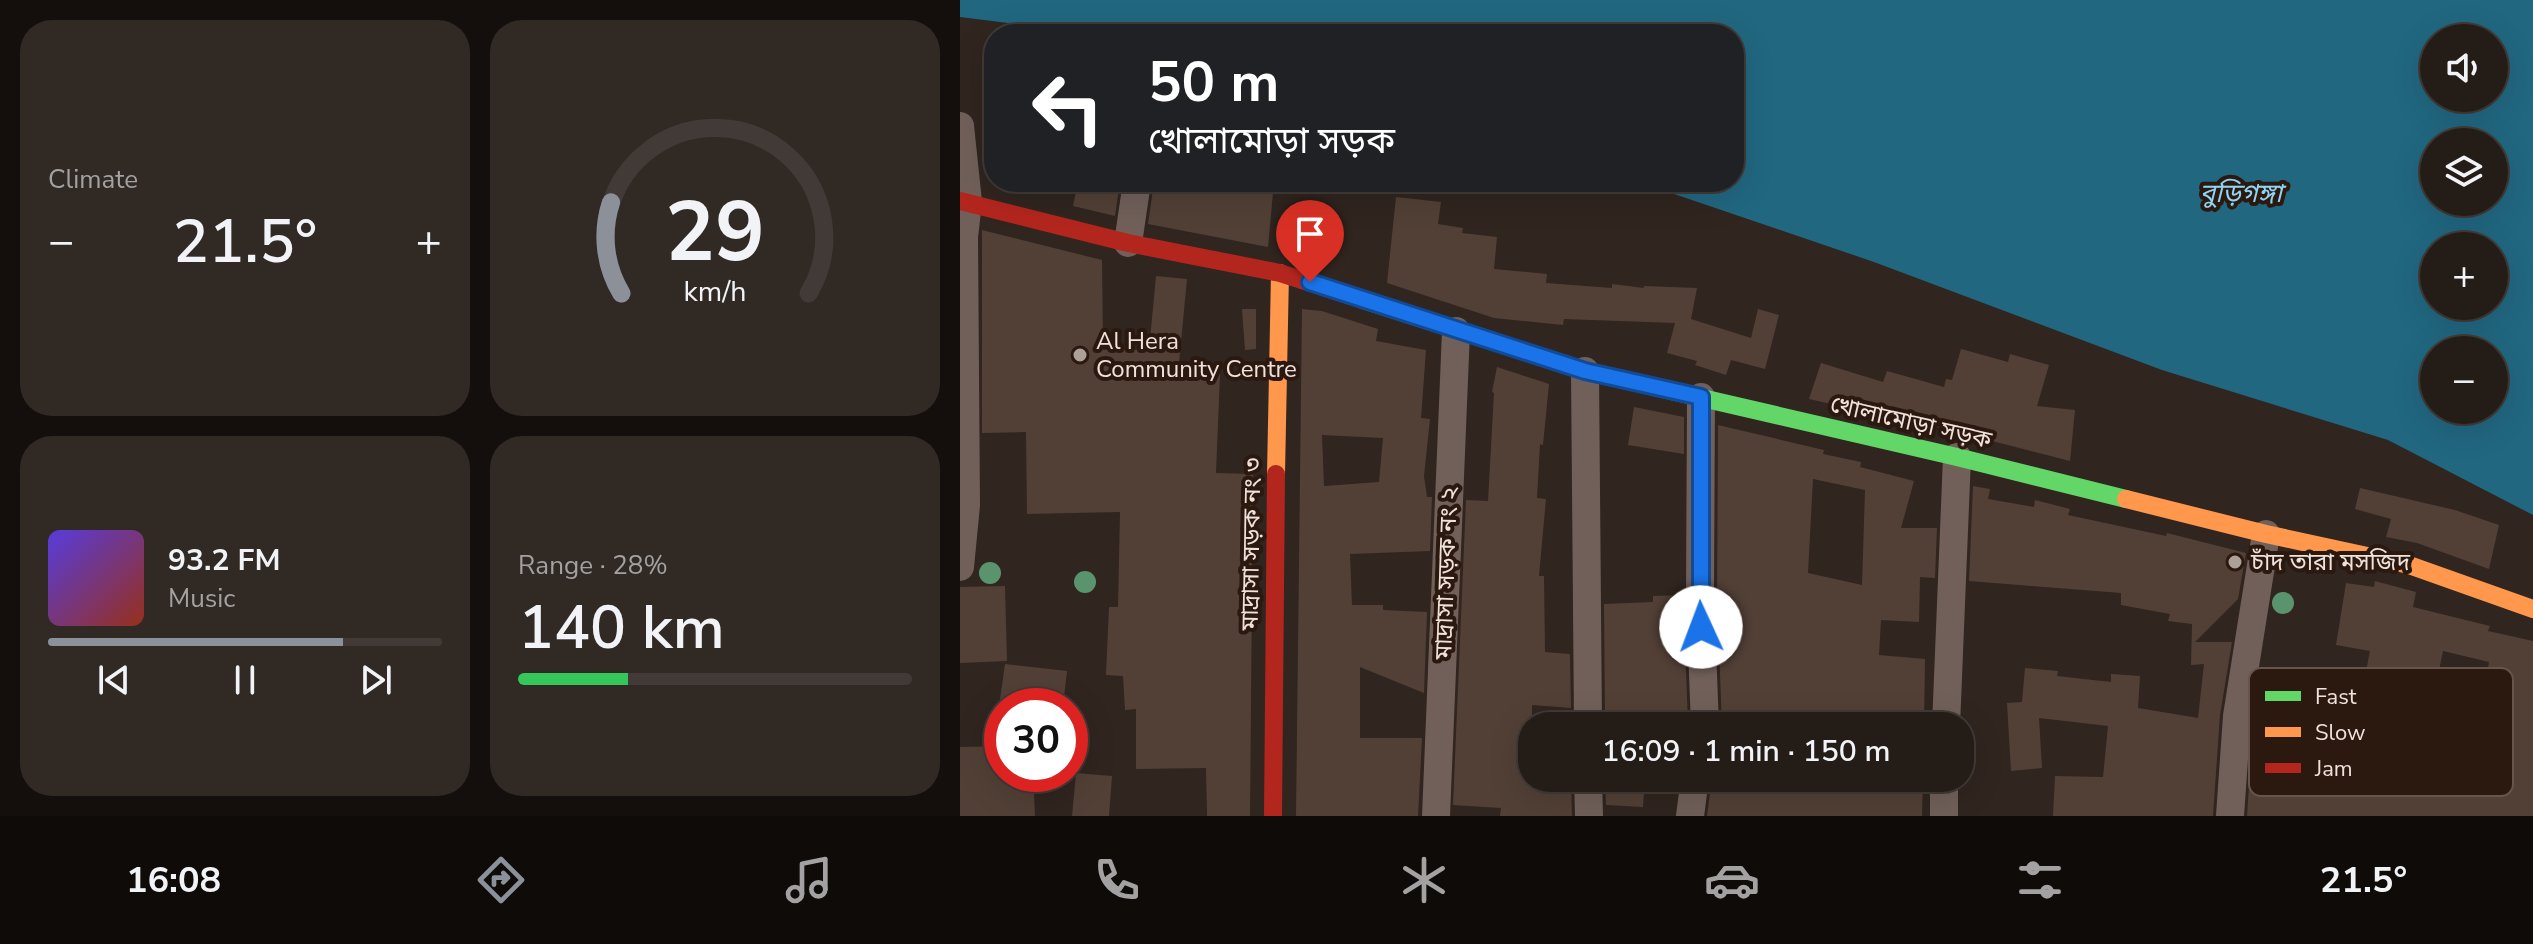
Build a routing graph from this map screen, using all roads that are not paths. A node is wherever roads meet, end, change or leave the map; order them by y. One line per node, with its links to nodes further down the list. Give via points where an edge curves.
1 (960, 126): 3 (street)
2 (1136, 192): 4 (street)
3 (964, 201): 4 (street, খোলামোড়া সড়ক); 11 (street, via 966,505)
4 (1128, 243): 5 (street, খোলামোড়া সড়ক)
5 (1280, 273): 6 (street, খোলামোড়া সড়ক); 19 (street, মাদ্রাসা সড়ক নং ৩)
6 (1456, 331): 7 (street, খোলামোড়া সড়ক); 20 (street, মাদ্রাসা সড়ক নং ২)
7 (1585, 371): 8 (street, খোলামোড়া সড়ক); 13 (street)
8 (1701, 397): 9 (street, খোলামোড়া সড়ক); 14 (street)
9 (1957, 457): 10 (street, খোলামোড়া সড়ক); 15 (street)
10 (2266, 534): 12 (street, খোলামোড়া সড়ক, via 2409,565); 24 (street, via 2237,716)
11 (960, 567)
12 (2533, 609)
13 (1588, 712)
14 (1704, 712)
15 (1947, 712)
16 (1588, 792): 21 (street)
17 (1693, 792): 22 (street)
18 (1944, 792): 23 (street)
19 (1273, 816)
20 (1436, 816)
21 (1589, 816)
22 (1690, 816)
23 (1944, 816)
24 (2230, 816)

